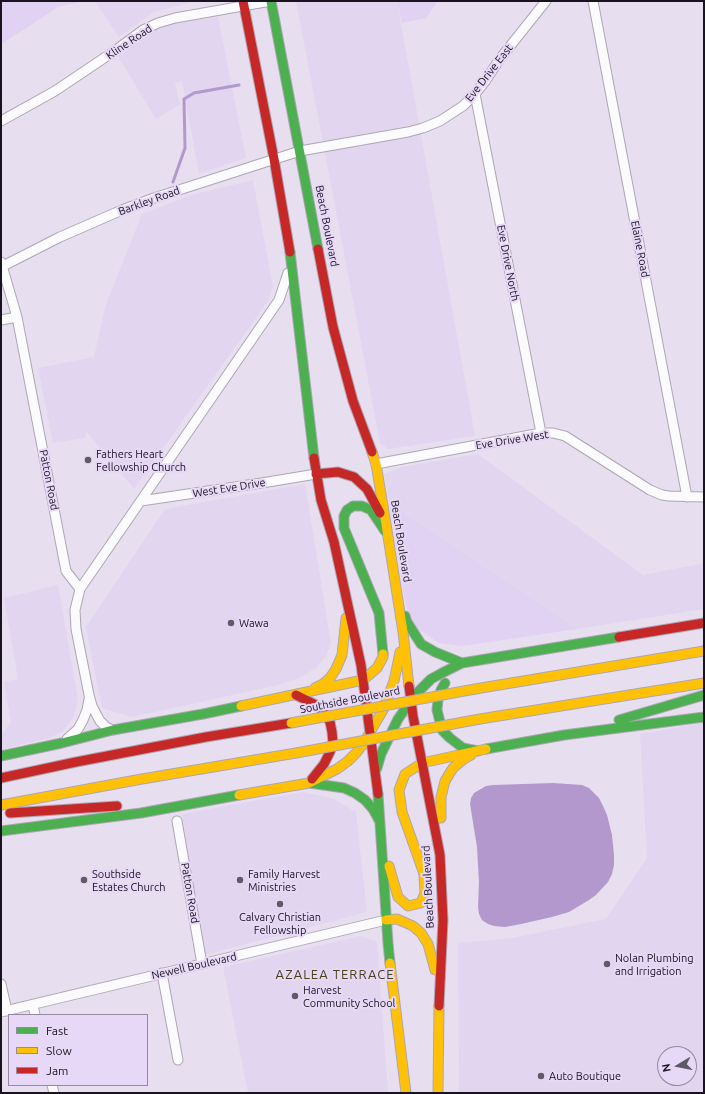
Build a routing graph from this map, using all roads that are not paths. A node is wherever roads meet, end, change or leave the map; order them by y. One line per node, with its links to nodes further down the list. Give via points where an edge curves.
1 (271, 1): 4 (street, Kline Road); 7 (highway, Beach Boulevard)
2 (546, 1): 5 (street, Eve Drive East)
3 (593, 1): 16 (street, Elaine Road)
4 (244, 4): 6 (street, Kline Road, via 175,18 143,30 55,91); 8 (highway)
5 (474, 94): 7 (street, Eve Drive East, via 463,106 440,121 423,128); 13 (street, Eve Drive North)
6 (1, 121)
7 (300, 150): 8 (street, Barkley Road); 14 (highway, Beach Boulevard, via 333,327 353,401)
8 (274, 159): 9 (street, Barkley Road, via 122,210); 10 (highway)
9 (2, 264): 11 (street, Patton Road)
10 (291, 264): 15 (highway); 18 (street, via 279,300)
11 (17, 317): 12 (street); 22 (street, Patton Road, via 66,571)
12 (1, 320)
13 (542, 433): 14 (street, Eve Drive West); 16 (street, Eve Drive West, via 565,436 650,490 662,495)
14 (376, 464): 19 (highway, Beach Boulevard)
15 (316, 474): 18 (street, West Eve Drive); 19 (highway, via 338,472 354,477 366,489); 23 (highway, via 320,500 334,542)
16 (688, 497): 17 (street, Eve Drive West)
17 (704, 497)
18 (141, 501): 22 (street)
19 (386, 524): 20 (highway, Beach Boulevard)
20 (388, 535): 21 (highway, Beach Boulevard); 28 (highway, via 371,510 362,506 353,506 347,510 344,528 379,613 382,639 383,657 377,668)
21 (395, 578): 25 (highway, Beach Boulevard); 27 (highway, via 406,622 421,644)
22 (80, 589): 30 (street, via 75,610 76,629)
23 (348, 602): 28 (highway); 31 (highway, via 342,655 336,669 323,684)
24 (704, 622): 27 (highway)
25 (403, 632): 33 (highway, Beach Boulevard); 35 (highway, via 394,681)
26 (704, 651): 45 (highway, Southside Boulevard, bridge, via 206,737)
27 (462, 663): 33 (highway, via 431,680); 39 (highway, via 441,690 437,710 442,730 463,748)
28 (363, 680): 31 (highway); 35 (highway)
29 (704, 683): 48 (highway, bridge, via 480,719)
30 (89, 695): 36 (street, via 100,721); 38 (street, via 87,710 78,729)
31 (296, 695): 36 (highway); 46 (highway, via 316,705 324,713 330,722 332,732 333,743 330,752)
32 (704, 695): 37 (highway)
33 (411, 700): 42 (highway, Beach Boulevard); 43 (highway, via 398,719 381,754)
34 (704, 717): 37 (highway)
35 (371, 732): 43 (highway); 46 (highway, via 348,761)
36 (113, 735): 38 (highway)
37 (564, 735): 39 (highway)
38 (62, 743): 40 (highway)
39 (478, 751): 42 (highway); 54 (highway, via 453,768 442,788)
40 (1, 756)
41 (31, 763): 44 (highway)
42 (422, 763): 53 (highway, via 405,774 399,790 402,812 424,874 425,894 421,903 408,906 398,897); 54 (highway, Beach Boulevard)
43 (376, 771): 51 (highway)
44 (1, 773)
45 (1, 778)
46 (309, 783): 47 (highway); 51 (highway, via 344,788 355,793 373,809)
47 (207, 801): 49 (highway); 52 (highway, via 112,817)
48 (1, 805)
49 (1, 814)
50 (177, 821): 56 (street, Patton Road)
51 (379, 821): 53 (highway)
52 (1, 831)
53 (381, 845): 55 (highway)
54 (440, 855): 59 (highway, Beach Boulevard, via 443,920)
55 (386, 920): 56 (street, Newell Boulevard); 59 (highway, via 397,919 408,923 425,938 433,960); 64 (highway)
56 (202, 964): 57 (street, Newell Boulevard)
57 (162, 974): 60 (street, Newell Boulevard); 63 (street)
58 (1, 984): 61 (street)
59 (439, 998): 65 (highway, Beach Boulevard)
60 (33, 1005): 61 (street, Newell Boulevard); 62 (street)
61 (4, 1012)
62 (35, 1014)
63 (178, 1060)
64 (406, 1093)
65 (438, 1093)

